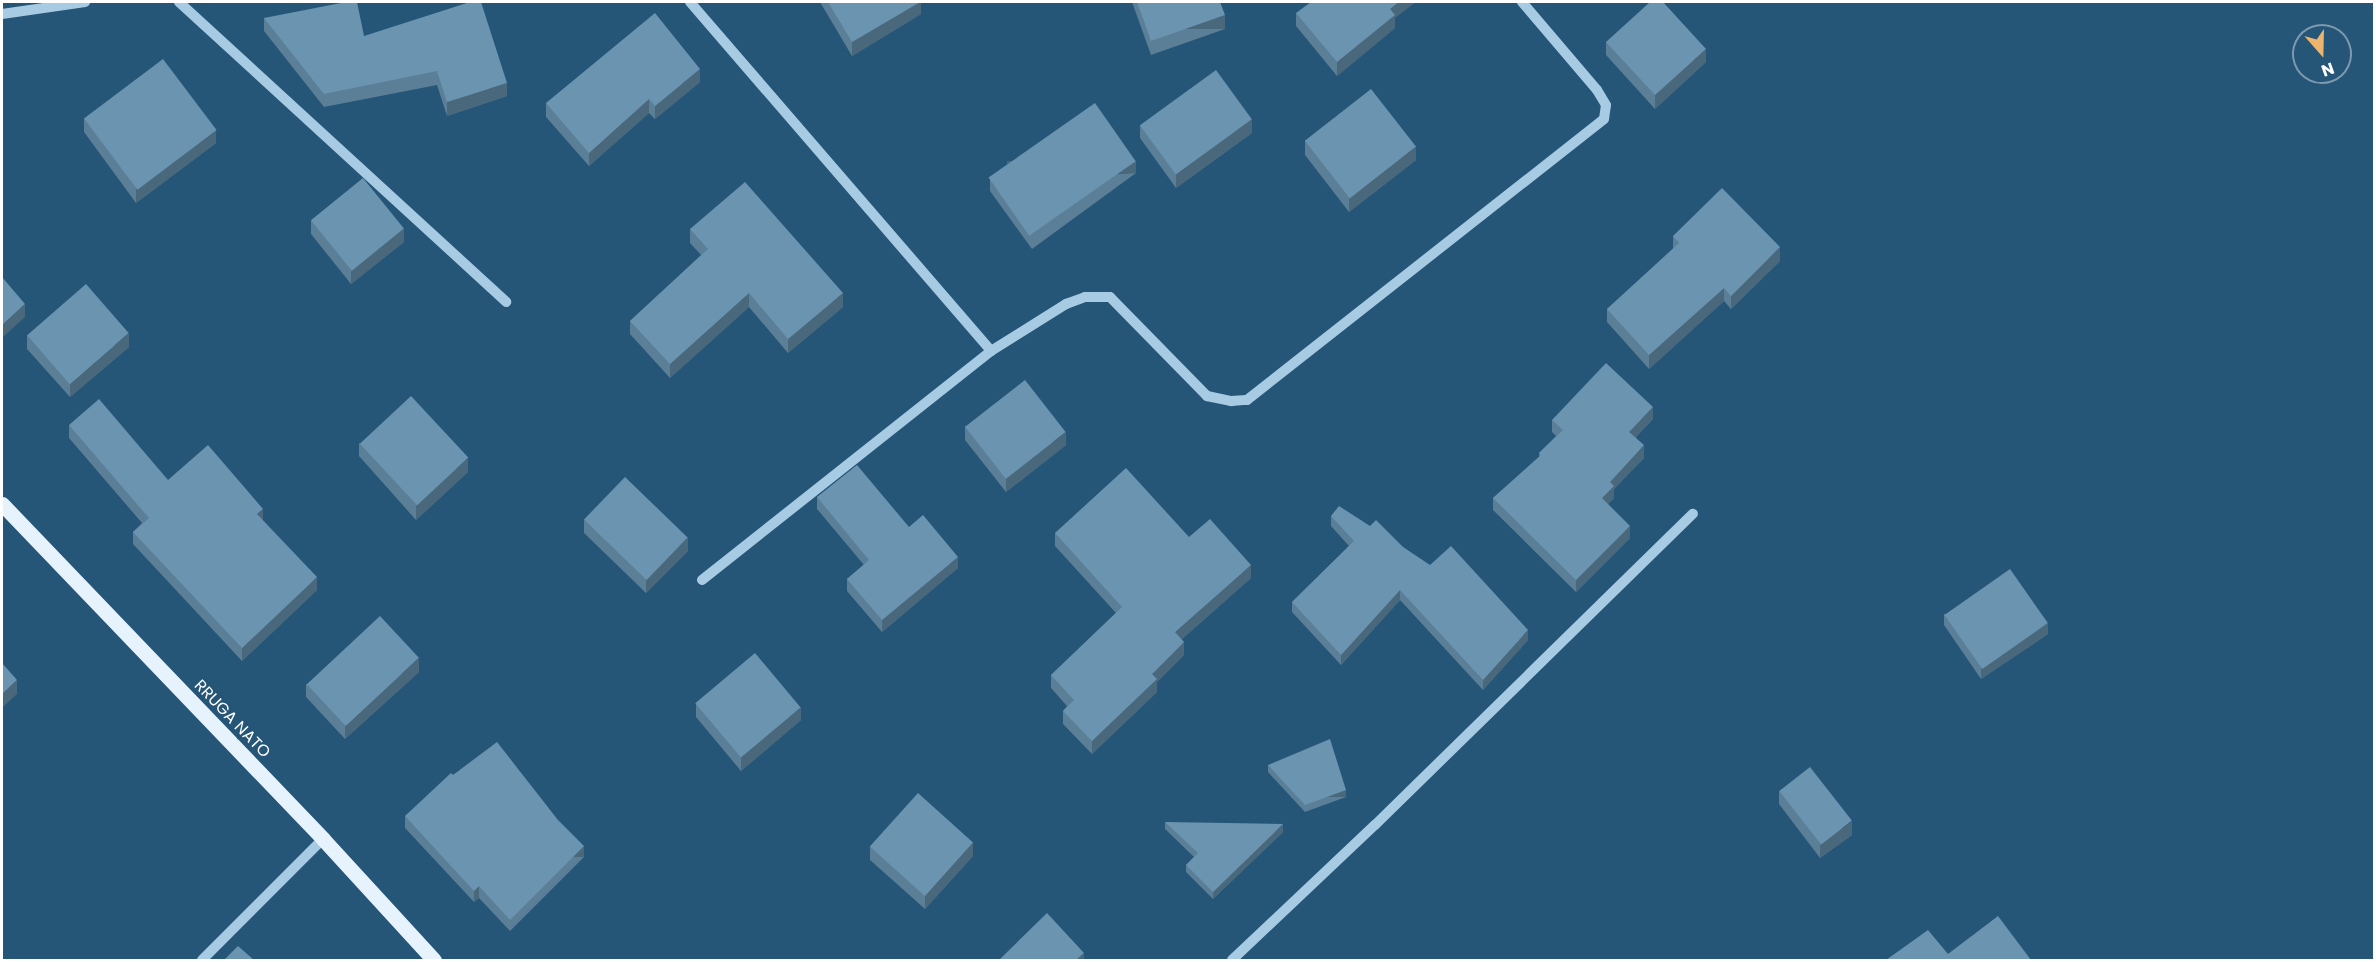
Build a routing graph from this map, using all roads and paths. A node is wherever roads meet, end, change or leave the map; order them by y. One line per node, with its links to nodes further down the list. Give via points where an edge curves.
1 (85, 2): 5 (street)
2 (179, 2): 6 (street)
3 (690, 2): 7 (street)
4 (1522, 2): 7 (street, via 1597,90 1606,105 1604,119 1247,400 1207,396 1110,297 1085,297 1066,304)
5 (2, 14)
6 (506, 302)
7 (991, 351): 10 (street)
8 (2, 504): 11 (main road, RRUGA NATO)
9 (1693, 514): 14 (street)
10 (702, 580)
11 (323, 839): 12 (street); 13 (main road, RRUGA NATO)
12 (202, 960)
13 (434, 960)
14 (1232, 960)

